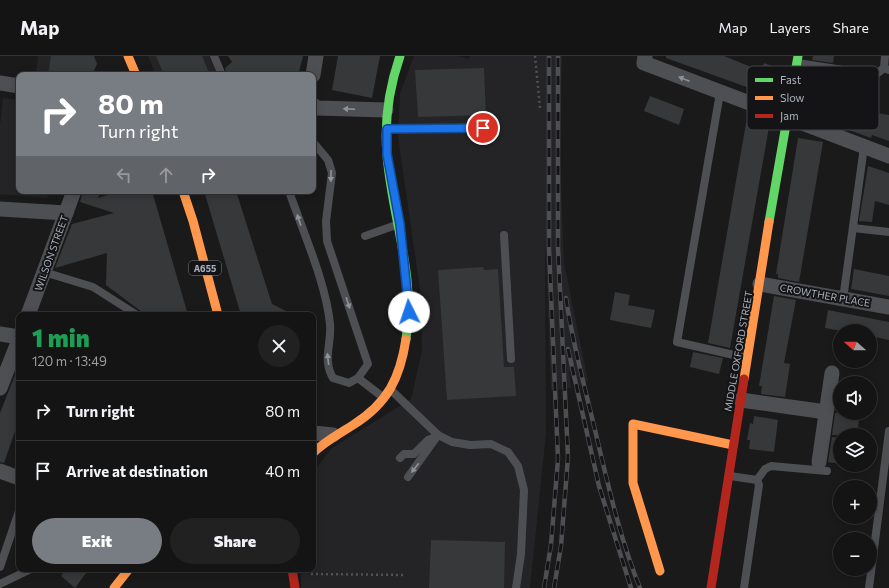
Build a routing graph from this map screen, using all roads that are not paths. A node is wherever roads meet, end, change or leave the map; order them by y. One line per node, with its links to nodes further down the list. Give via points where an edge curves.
1 (128, 56): 10 (street)
2 (214, 56): 11 (lane)
3 (316, 56): 12 (street)
4 (400, 56): 18 (street)
5 (885, 56): 9 (lane)
6 (645, 60): 15 (street, one-way to 6)
7 (797, 60): 8 (lane)
8 (828, 66)
9 (886, 69)
10 (135, 72)
11 (221, 72)
12 (313, 72)
13 (0, 83): 14 (street)
14 (16, 86)
15 (720, 93): 16 (street); 46 (lane, via 677,342)
16 (747, 103)
17 (316, 107): 18 (street, one-way to 17)
18 (386, 110): 19 (street)
19 (387, 129): 22 (lane, via 483,128); 31 (street, via 387,154)
20 (784, 130): 37 (street, MIDDLE OXFORD STREET)
21 (820, 130): 24 (street)
22 (495, 131)
23 (316, 146): 49 (lane, one-way to 49, via 328,160 332,173 326,221 328,241 368,364)
24 (864, 147): 25 (street); 32 (lane)
25 (889, 156)
26 (73, 194): 30 (street, WILSON STREET)
27 (184, 194): 42 (street, A655)
28 (290, 194): 49 (lane, one-way to 28, via 349,383 339,382 330,372 327,348 331,332 328,303)
29 (0, 209): 30 (street)
30 (66, 213): 36 (street, WILSON STREET)
31 (400, 224): 35 (lane); 51 (street, via 409,312 402,364)
32 (853, 228): 33 (lane); 38 (lane)
33 (889, 232)
34 (504, 235): 47 (lane)
35 (365, 236)
36 (44, 272): 40 (street, WILSON STREET); 41 (lane, via 93,287)
37 (760, 284): 38 (street, CROWTHER PLACE); 46 (street, MIDDLE OXFORD STREET)
38 (843, 299): 39 (street, CROWTHER PLACE)
39 (889, 307)
40 (29, 312)
41 (132, 312)
42 (217, 312)
43 (0, 334): 44 (street)
44 (16, 337)
45 (16, 346): 50 (street)
46 (748, 358): 53 (street, MIDDLE OXFORD STREET)
47 (511, 359)
48 (832, 373): 54 (street)
49 (358, 378): 52 (lane)
50 (0, 388)
51 (391, 390): 52 (street); 58 (lane)
52 (384, 398): 57 (street, via 365,417)
53 (741, 400): 54 (street); 59 (street, MIDDLE OXFORD STREET)
54 (826, 412): 62 (street)
55 (889, 431): 80 (lane)
56 (316, 433): 57 (street)
57 (333, 435): 60 (street)
58 (438, 435): 61 (lane, via 428,440 414,454 404,454); 66 (lane, one-way to 66); 77 (lane, via 452,442 470,445 490,444 508,452 518,466 524,490 521,554)
59 (733, 445): 64 (street, MIDDLE OXFORD STREET); 70 (street, via 633,424 633,483)
60 (316, 450)
61 (400, 458)
62 (823, 467): 67 (lane, via 771,466 765,469)
63 (0, 471): 65 (street)
64 (729, 476): 67 (lane); 78 (street, MIDDLE OXFORD STREET)
65 (16, 477)
66 (408, 477)
67 (757, 480): 79 (lane, via 759,486)
68 (16, 519): 69 (lane)
69 (0, 567)
70 (660, 571)
71 (25, 572): 74 (lane)
72 (127, 572): 75 (street)
73 (292, 572): 76 (street)
74 (0, 584)
75 (114, 588)
76 (295, 588)
77 (516, 588)
78 (711, 588)
79 (744, 588)
80 (869, 588)

